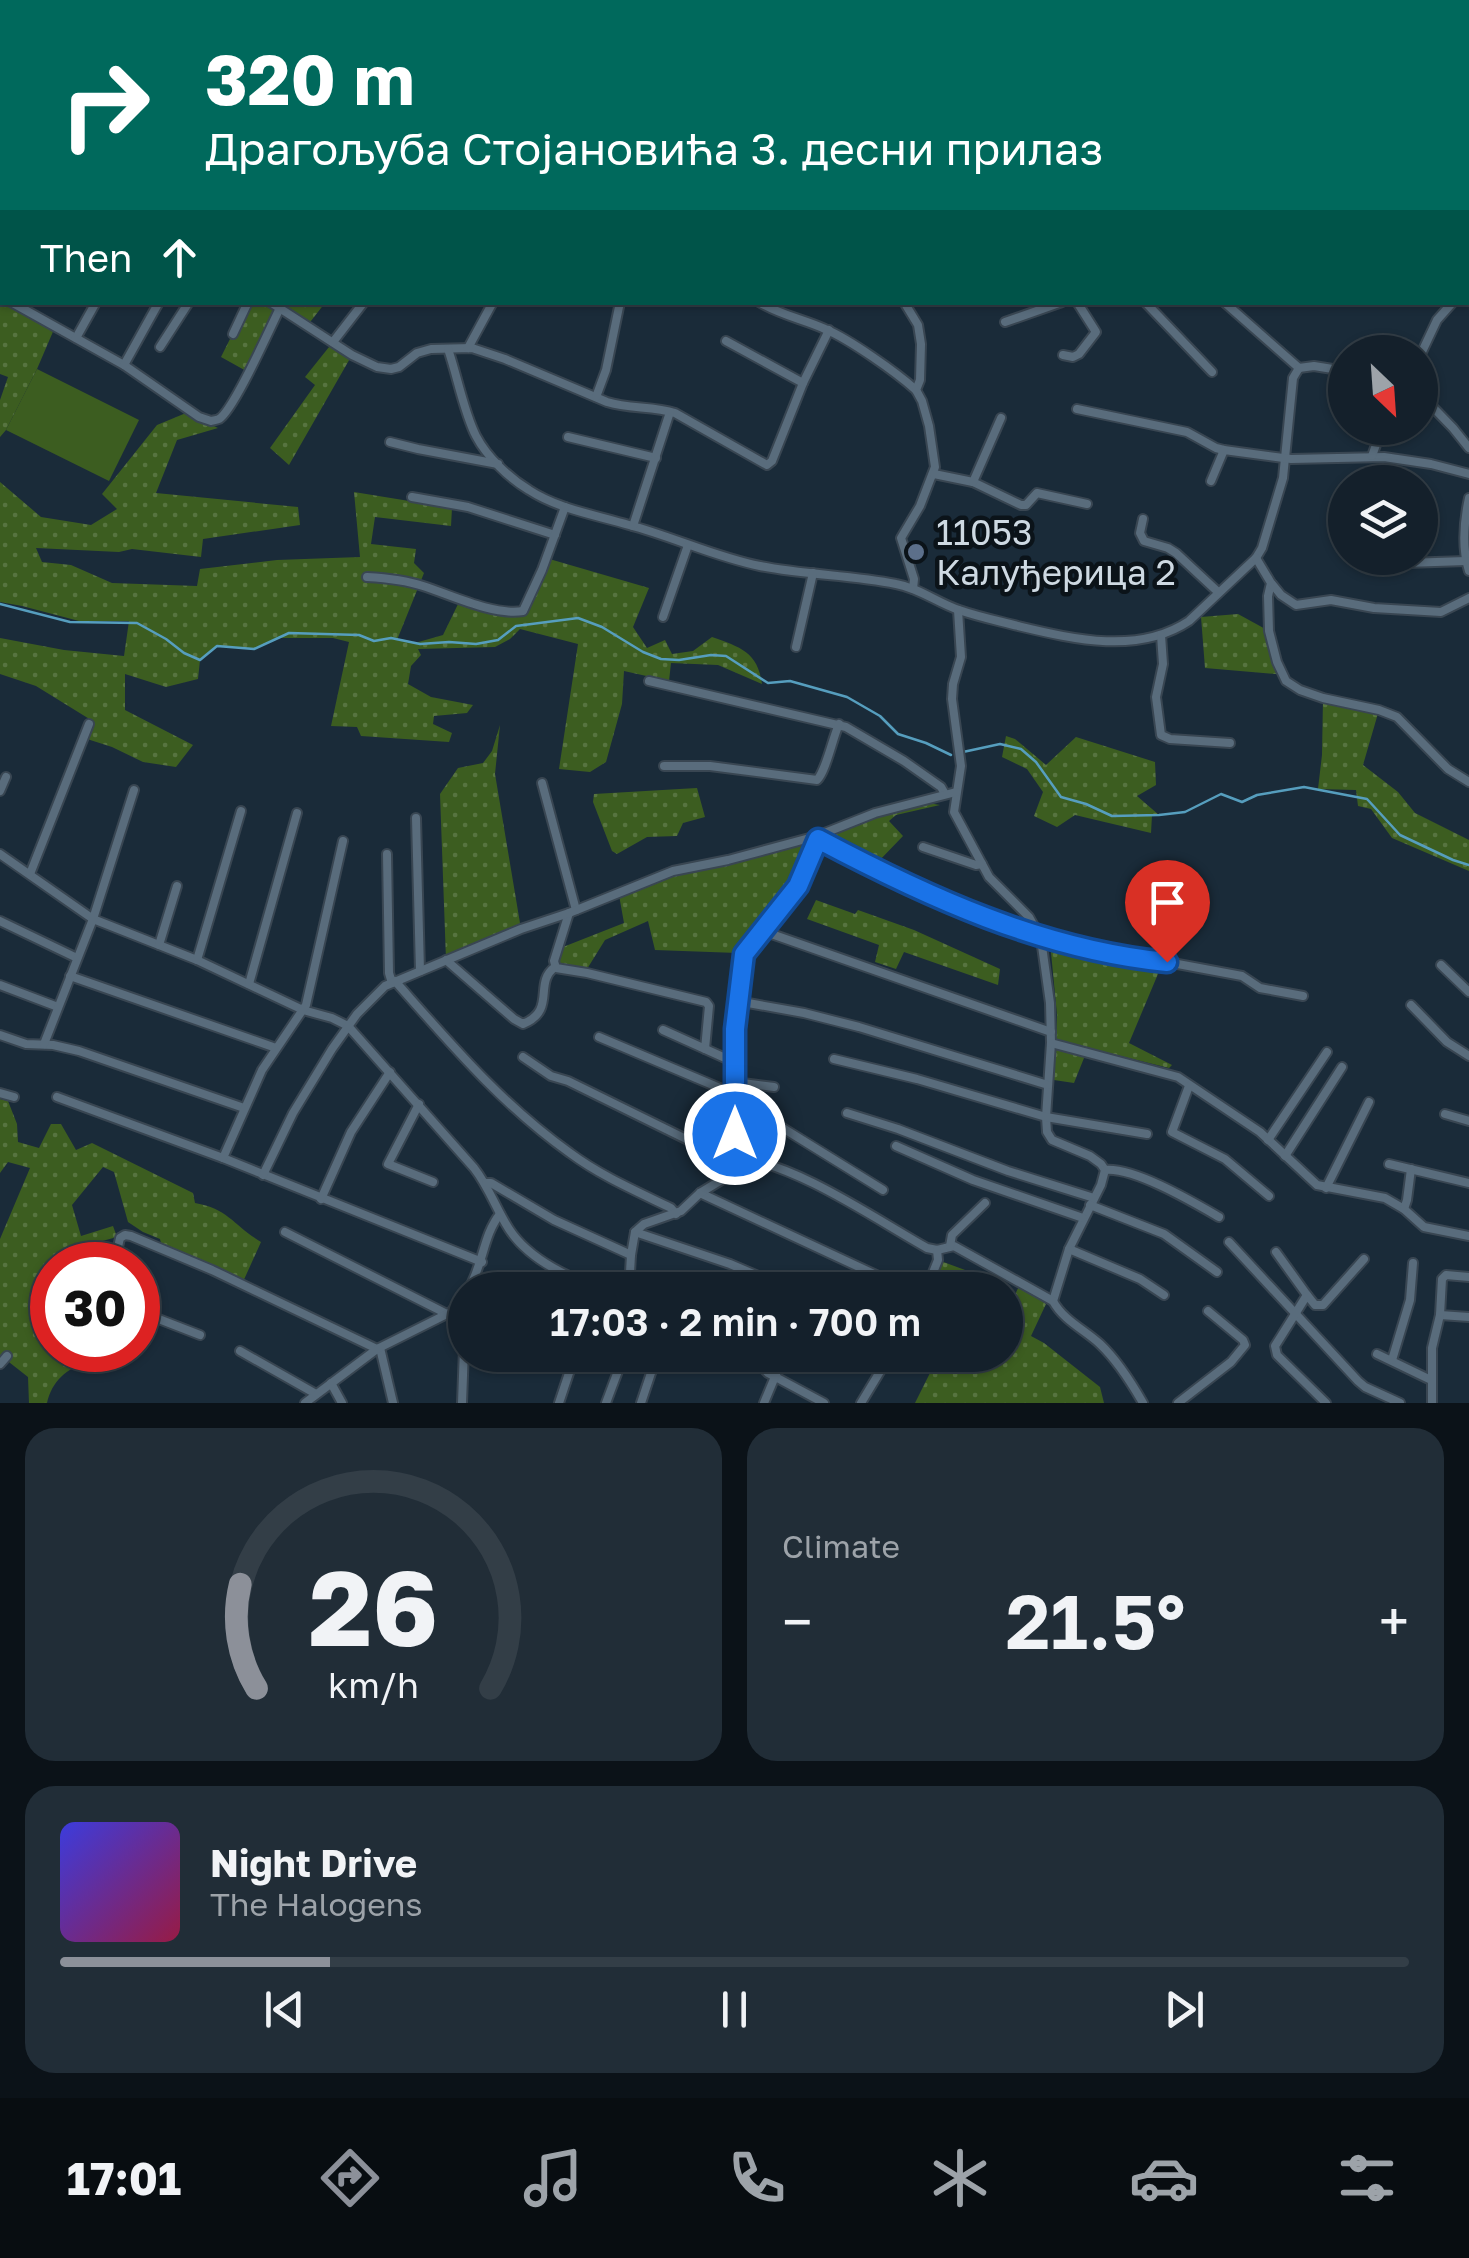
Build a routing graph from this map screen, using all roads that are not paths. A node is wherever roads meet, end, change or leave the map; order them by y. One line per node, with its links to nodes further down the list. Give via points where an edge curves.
1 (16, 305): 22 (street)
2 (94, 305): 22 (street)
3 (157, 305): 29 (street)
4 (187, 305): 25 (street)
5 (247, 305): 20 (street)
6 (275, 305): 17 (street)
7 (362, 305): 24 (street)
8 (491, 305): 26 (street)
9 (619, 305): 35 (street)
10 (765, 305): 19 (street)
11 (906, 305): 34 (street, via 921,344)
12 (1053, 305): 18 (street)
13 (1079, 305): 28 (street, via 1096,332 1079,354)
14 (1148, 305): 32 (street)
15 (1227, 305): 30 (street)
16 (1450, 305): 21 (street)
17 (280, 308): 24 (street); 29 (street, via 222,416 209,421)
18 (1005, 322)
19 (829, 330): 33 (street); 34 (street)
20 (233, 334)
21 (1430, 335)
22 (76, 338): 29 (street)
23 (726, 341): 33 (street)
24 (333, 342): 27 (street, via 366,363 391,369 422,351)
25 (160, 347)
26 (468, 348): 27 (street); 35 (street)
27 (448, 349): 48 (street, via 477,439)
28 (1063, 355)
29 (124, 365)
30 (1299, 368): 31 (street); 47 (street, via 1292,378)
31 (1328, 369)
32 (1212, 372)
33 (804, 383): 37 (street, via 769,465)
34 (916, 390): 49 (street, via 934,447)
35 (596, 397): 37 (street)
36 (1077, 409): 44 (street, via 1188,432)
37 (670, 412): 46 (street)
38 (1438, 413): 43 (street)
39 (1001, 418): 52 (street)
40 (568, 437): 46 (street)
41 (390, 442): 48 (street)
42 (1376, 445): 45 (street)
43 (1469, 448)
44 (1224, 450): 47 (street); 51 (street)
45 (1372, 456): 47 (street); 50 (street)
46 (656, 458): 58 (street)
47 (1286, 458): 61 (street)
48 (498, 464): 56 (street, via 530,491)
49 (934, 474): 52 (street); 68 (street, via 901,538)
50 (1469, 474)
51 (1211, 481)
52 (974, 482): 55 (street, via 1021,505 1037,493)
53 (412, 497): 59 (street)
54 (1469, 498): 62 (street)
55 (1086, 504)
56 (565, 507): 58 (street); 59 (street)
57 (1143, 519): 69 (street, via 1144,541 1176,553)
58 (634, 526): 60 (street)
59 (555, 535): 66 (street, via 519,612 420,584)
60 (688, 545): 65 (street); 72 (street)
61 (1256, 558): 67 (street); 69 (street)
62 (1466, 561): 63 (street); 64 (street)
63 (1438, 562)
64 (1469, 571)
65 (813, 574): 68 (street); 74 (street)
66 (367, 577)
67 (1272, 583): 70 (street, via 1296,605 1330,600 1436,612); 81 (street, via 1270,630 1286,681 1398,717)
68 (913, 589): 71 (street)
69 (1218, 592): 73 (street, via 1188,621)
70 (1469, 598)
71 (958, 610): 73 (street, via 1096,640); 85 (street, via 960,657 952,699 961,766)
72 (663, 617)
73 (1161, 634): 78 (street, via 1161,735)
74 (796, 647)
75 (649, 681): 77 (street)
76 (90, 724): 96 (street)
77 (839, 724): 79 (street, via 817,780); 86 (street, via 904,760)
78 (1230, 742)
79 (664, 766)
80 (6, 777): 84 (street)
81 (1469, 782)
82 (542, 783): 98 (street)
83 (134, 790): 99 (street)
84 (0, 791)
85 (956, 792): 86 (street); 95 (street, via 955,815)
86 (945, 794): 90 (street)
87 (241, 811): 105 (street)
88 (296, 813): 112 (street)
89 (416, 818): 109 (street)
90 (817, 837): 98 (street, via 673,872); 101 (street, via 798,886); 102 (street, via 874,870)
91 (344, 841): 119 (street)
92 (923, 848): 95 (street)
93 (0, 854): 96 (street)
94 (387, 854): 111 (street)
95 (982, 864): 102 (street)
96 (30, 874): 99 (street)
97 (177, 886): 103 (street)
98 (572, 912): 106 (street); 108 (street)
99 (93, 919): 103 (street); 104 (street)
100 (0, 921): 104 (street)
101 (763, 931): 116 (street, via 745,952); 124 (street)
102 (1040, 935): 115 (street, via 1132,959 1242,976 1260,988); 124 (street)
103 (159, 945): 105 (street)
104 (77, 958): 110 (street)
105 (197, 960): 112 (street)
106 (446, 960): 108 (street, via 523,1024 542,1006 545,978); 109 (street)
107 (1441, 965): 114 (street)
108 (554, 966): 127 (street, via 706,1002)
109 (420, 971): 111 (street)
110 (70, 976): 118 (street); 126 (street)
111 (393, 982): 120 (street); 173 (street, via 515,1111 593,1169)
112 (249, 984): 119 (street)
113 (0, 985): 118 (street)
114 (1469, 992)
115 (1304, 996)
116 (737, 1001): 132 (street); 136 (street, via 859,1027)
117 (1411, 1006): 129 (street)
118 (58, 1007): 125 (street)
119 (302, 1010): 120 (street); 126 (street)
120 (348, 1026): 134 (street); 160 (street)
121 (663, 1030): 127 (street)
122 (0, 1036): 125 (street)
123 (599, 1037): 140 (street)
124 (1051, 1038): 136 (street); 137 (street, via 1173,1075)
125 (44, 1044): 145 (street)
126 (276, 1048): 145 (street)
127 (705, 1049): 132 (street)
128 (1327, 1052): 152 (street)
129 (1469, 1056)
130 (523, 1058): 156 (street)
131 (834, 1059): 149 (street)
132 (734, 1062): 135 (street)
133 (1342, 1067): 154 (street)
134 (390, 1072): 144 (street); 168 (street, via 351,1132)
135 (735, 1082): 138 (street); 140 (street)
136 (1048, 1086): 149 (street)
137 (1189, 1086): 152 (street); 167 (street, via 1172,1132 1225,1160)
138 (774, 1087)
139 (0, 1092): 141 (street)
140 (734, 1094): 146 (street)
141 (14, 1097)
142 (57, 1097): 155 (street)
143 (1369, 1102): 164 (street)
144 (419, 1104): 161 (street, via 387,1161); 162 (street)
145 (244, 1108): 155 (street)
146 (734, 1111): 156 (street); 165 (street, via 773,1122)
147 (847, 1113): 170 (street)
148 (1446, 1114): 150 (street)
149 (1046, 1117): 151 (street); 159 (street, via 1050,1139)
150 (1469, 1121)
151 (1147, 1134)
152 (1268, 1140): 154 (street)
153 (896, 1146): 175 (street)
154 (1285, 1156): 164 (street)
155 (222, 1158): 160 (street)
156 (736, 1160): 166 (street, via 728,1176); 185 (street, via 795,1176)
157 (1389, 1164): 158 (street)
158 (1412, 1169): 163 (street); 171 (street)
159 (1105, 1170): 170 (street); 174 (street, via 1171,1190)
160 (262, 1174): 168 (street)
161 (433, 1182)
162 (486, 1183): 172 (street); 187 (street)
163 (1469, 1183)
164 (1326, 1188): 171 (street, via 1379,1196)
165 (883, 1190)
166 (700, 1193): 173 (street); 195 (street)
167 (1269, 1196)
168 (321, 1199): 189 (street)
169 (985, 1202): 182 (street, via 952,1235)
170 (1092, 1202): 175 (street); 197 (street, via 1164,1234)
171 (1404, 1209): 178 (street, via 1424,1226)
172 (500, 1214): 189 (street); 192 (street, via 519,1243)
173 (676, 1214): 177 (street)
174 (1218, 1217)
175 (1083, 1218): 184 (street)
176 (285, 1232): 203 (street)
177 (635, 1232): 187 (street); 194 (street)
178 (1469, 1236)
179 (119, 1242): 180 (street, via 124,1235)
180 (146, 1242)
181 (1229, 1242): 204 (street)
182 (950, 1246): 185 (street); 201 (street)
183 (160, 1248): 209 (street)
184 (1069, 1249): 200 (street); 201 (street)
185 (938, 1250): 196 (street)
186 (1276, 1252): 199 (street)
187 (631, 1254): 193 (street)
188 (1364, 1259): 199 (street, via 1323,1305 1315,1306)
189 (482, 1262): 191 (street)
190 (1413, 1263): 212 (street)
191 (477, 1272)
192 (563, 1272)
193 (630, 1272)
194 (748, 1272)
195 (870, 1272)
196 (933, 1272)
197 (1218, 1272)
198 (1469, 1277): 205 (street, via 1442,1277)
199 (1307, 1295): 204 (street)
200 (1164, 1296)
201 (1053, 1301): 234 (street, via 1111,1356)
202 (1208, 1311): 235 (street, via 1245,1345)
203 (448, 1314): 209 (street)
204 (1295, 1314): 236 (street, via 1276,1352); 237 (street, via 1362,1384)
205 (1440, 1315): 206 (street); 221 (street)
206 (1469, 1317)
207 (160, 1320): 208 (street)
208 (200, 1335)
209 (378, 1349): 222 (street); 226 (street)
210 (240, 1351): 223 (street)
211 (1378, 1354): 212 (street)
212 (1392, 1360): 221 (street)
213 (463, 1372): 227 (street)
214 (569, 1372): 228 (street)
215 (618, 1372): 229 (street)
216 (651, 1372): 230 (street)
217 (768, 1372): 220 (street)
218 (777, 1372): 220 (street)
219 (880, 1372): 233 (street)
220 (775, 1378): 231 (street); 232 (street)
221 (1431, 1380): 238 (street)
222 (330, 1383): 223 (street); 225 (street)
223 (316, 1394): 224 (street)
224 (304, 1403)
225 (342, 1403)
226 (393, 1403)
227 (462, 1403)
228 (559, 1403)
229 (606, 1403)
230 (641, 1403)
231 (764, 1403)
232 (824, 1403)
233 (861, 1403)
234 (1143, 1403)
235 (1178, 1403)
236 (1326, 1403)
237 (1400, 1403)
238 (1432, 1403)

